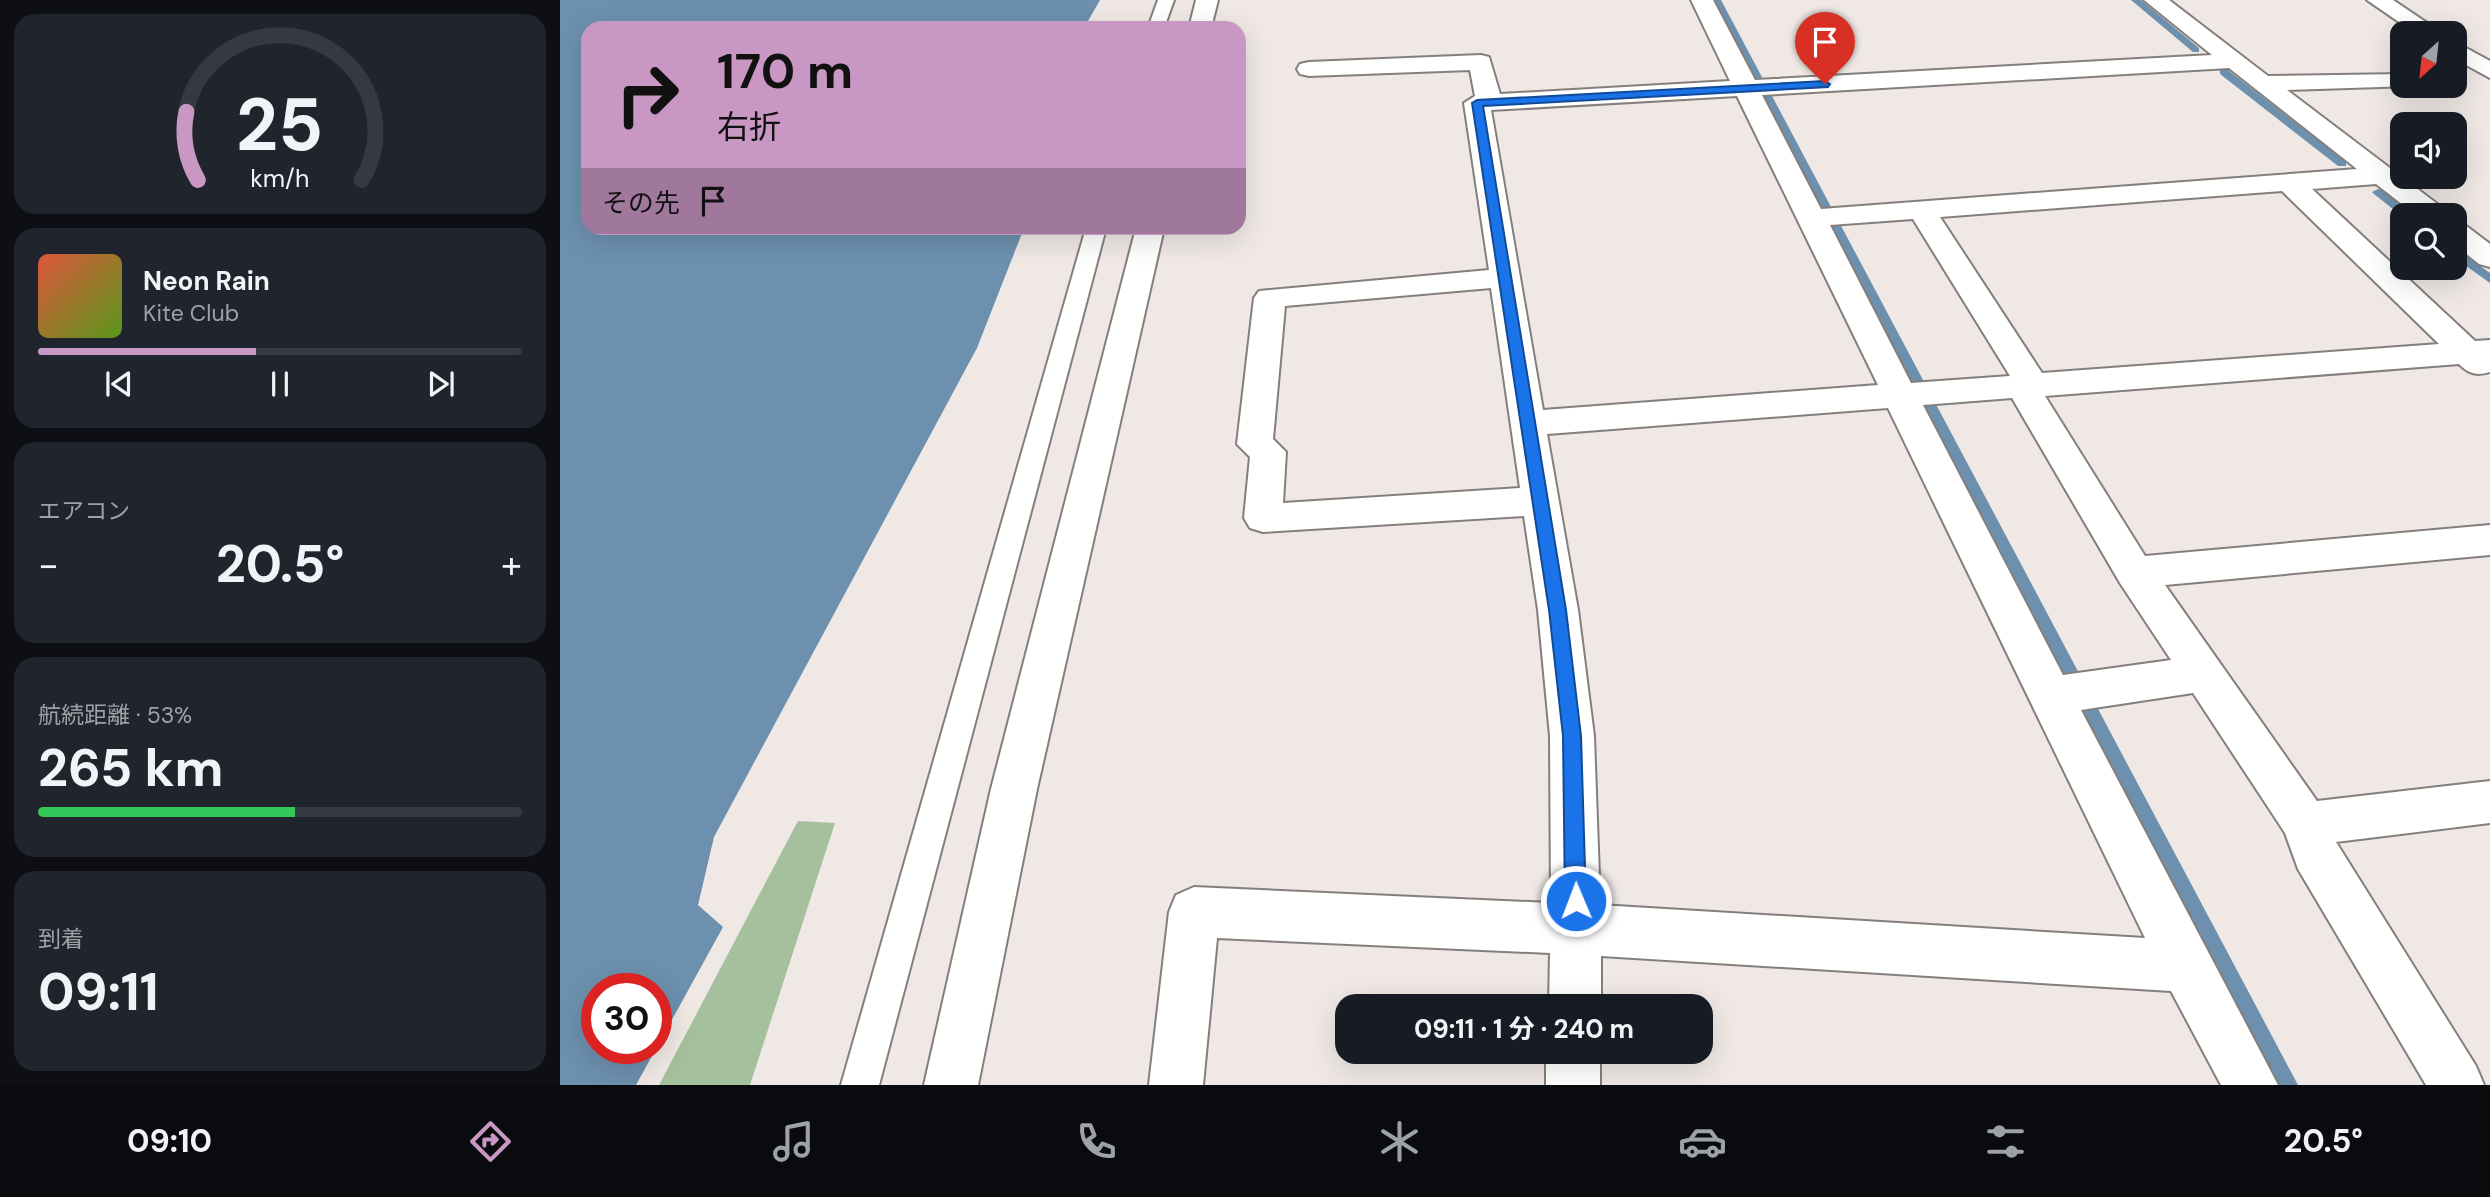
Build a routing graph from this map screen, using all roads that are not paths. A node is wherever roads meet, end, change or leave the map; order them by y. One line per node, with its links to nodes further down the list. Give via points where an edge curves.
1 (1166, 0): 6 (lane)
2 (1207, 0): 7 (street)
3 (1702, 0): 17 (street)
4 (2155, 0): 10 (street)
5 (2378, 0): 8 (street)
6 (1158, 21)
7 (1202, 21)
8 (2411, 21)
9 (2468, 57): 12 (street)
10 (2232, 61): 16 (street); 17 (street)
11 (1309, 69): 18 (street, via 1481,62)
12 (2490, 71)
13 (2390, 81): 16 (street)
14 (2468, 81): 15 (street)
15 (2490, 81)
16 (2260, 83): 19 (street)
17 (1758, 88): 18 (street); 23 (street)
18 (1489, 103): 28 (street, via 1477,103)
19 (2382, 175): 20 (street); 21 (street)
20 (2291, 184): 22 (street); 29 (street)
21 (2418, 203)
22 (1920, 208): 23 (street); 30 (street)
23 (1825, 217): 31 (street)
24 (1094, 235): 44 (lane)
25 (1148, 235): 45 (street, via 1014,789)
26 (2467, 240): 27 (street)
27 (2490, 258)
28 (1504, 278): 32 (street); 33 (street, via 1270,298 1255,444 1268,452 1263,518)
29 (2482, 359): 30 (street)
30 (2027, 386): 31 (street); 35 (street)
31 (1917, 394): 32 (street); 37 (street)
32 (1528, 423): 33 (street)
33 (1540, 501): 40 (street, via 1572,736)
34 (2490, 540): 35 (street)
35 (2134, 572): 36 (street)
36 (2202, 674): 37 (street); 39 (street)
37 (2073, 692): 41 (street)
38 (2490, 803): 39 (street)
39 (2306, 824): 49 (street, via 2315,853)
40 (1576, 929): 41 (street); 42 (street); 46 (street, via 1194,912)
41 (2186, 966): 48 (street)
42 (1574, 994)
43 (1573, 1064): 47 (street)
44 (860, 1085)
45 (951, 1085)
46 (1176, 1085)
47 (1573, 1085)
48 (2251, 1085)
49 (2457, 1085)

